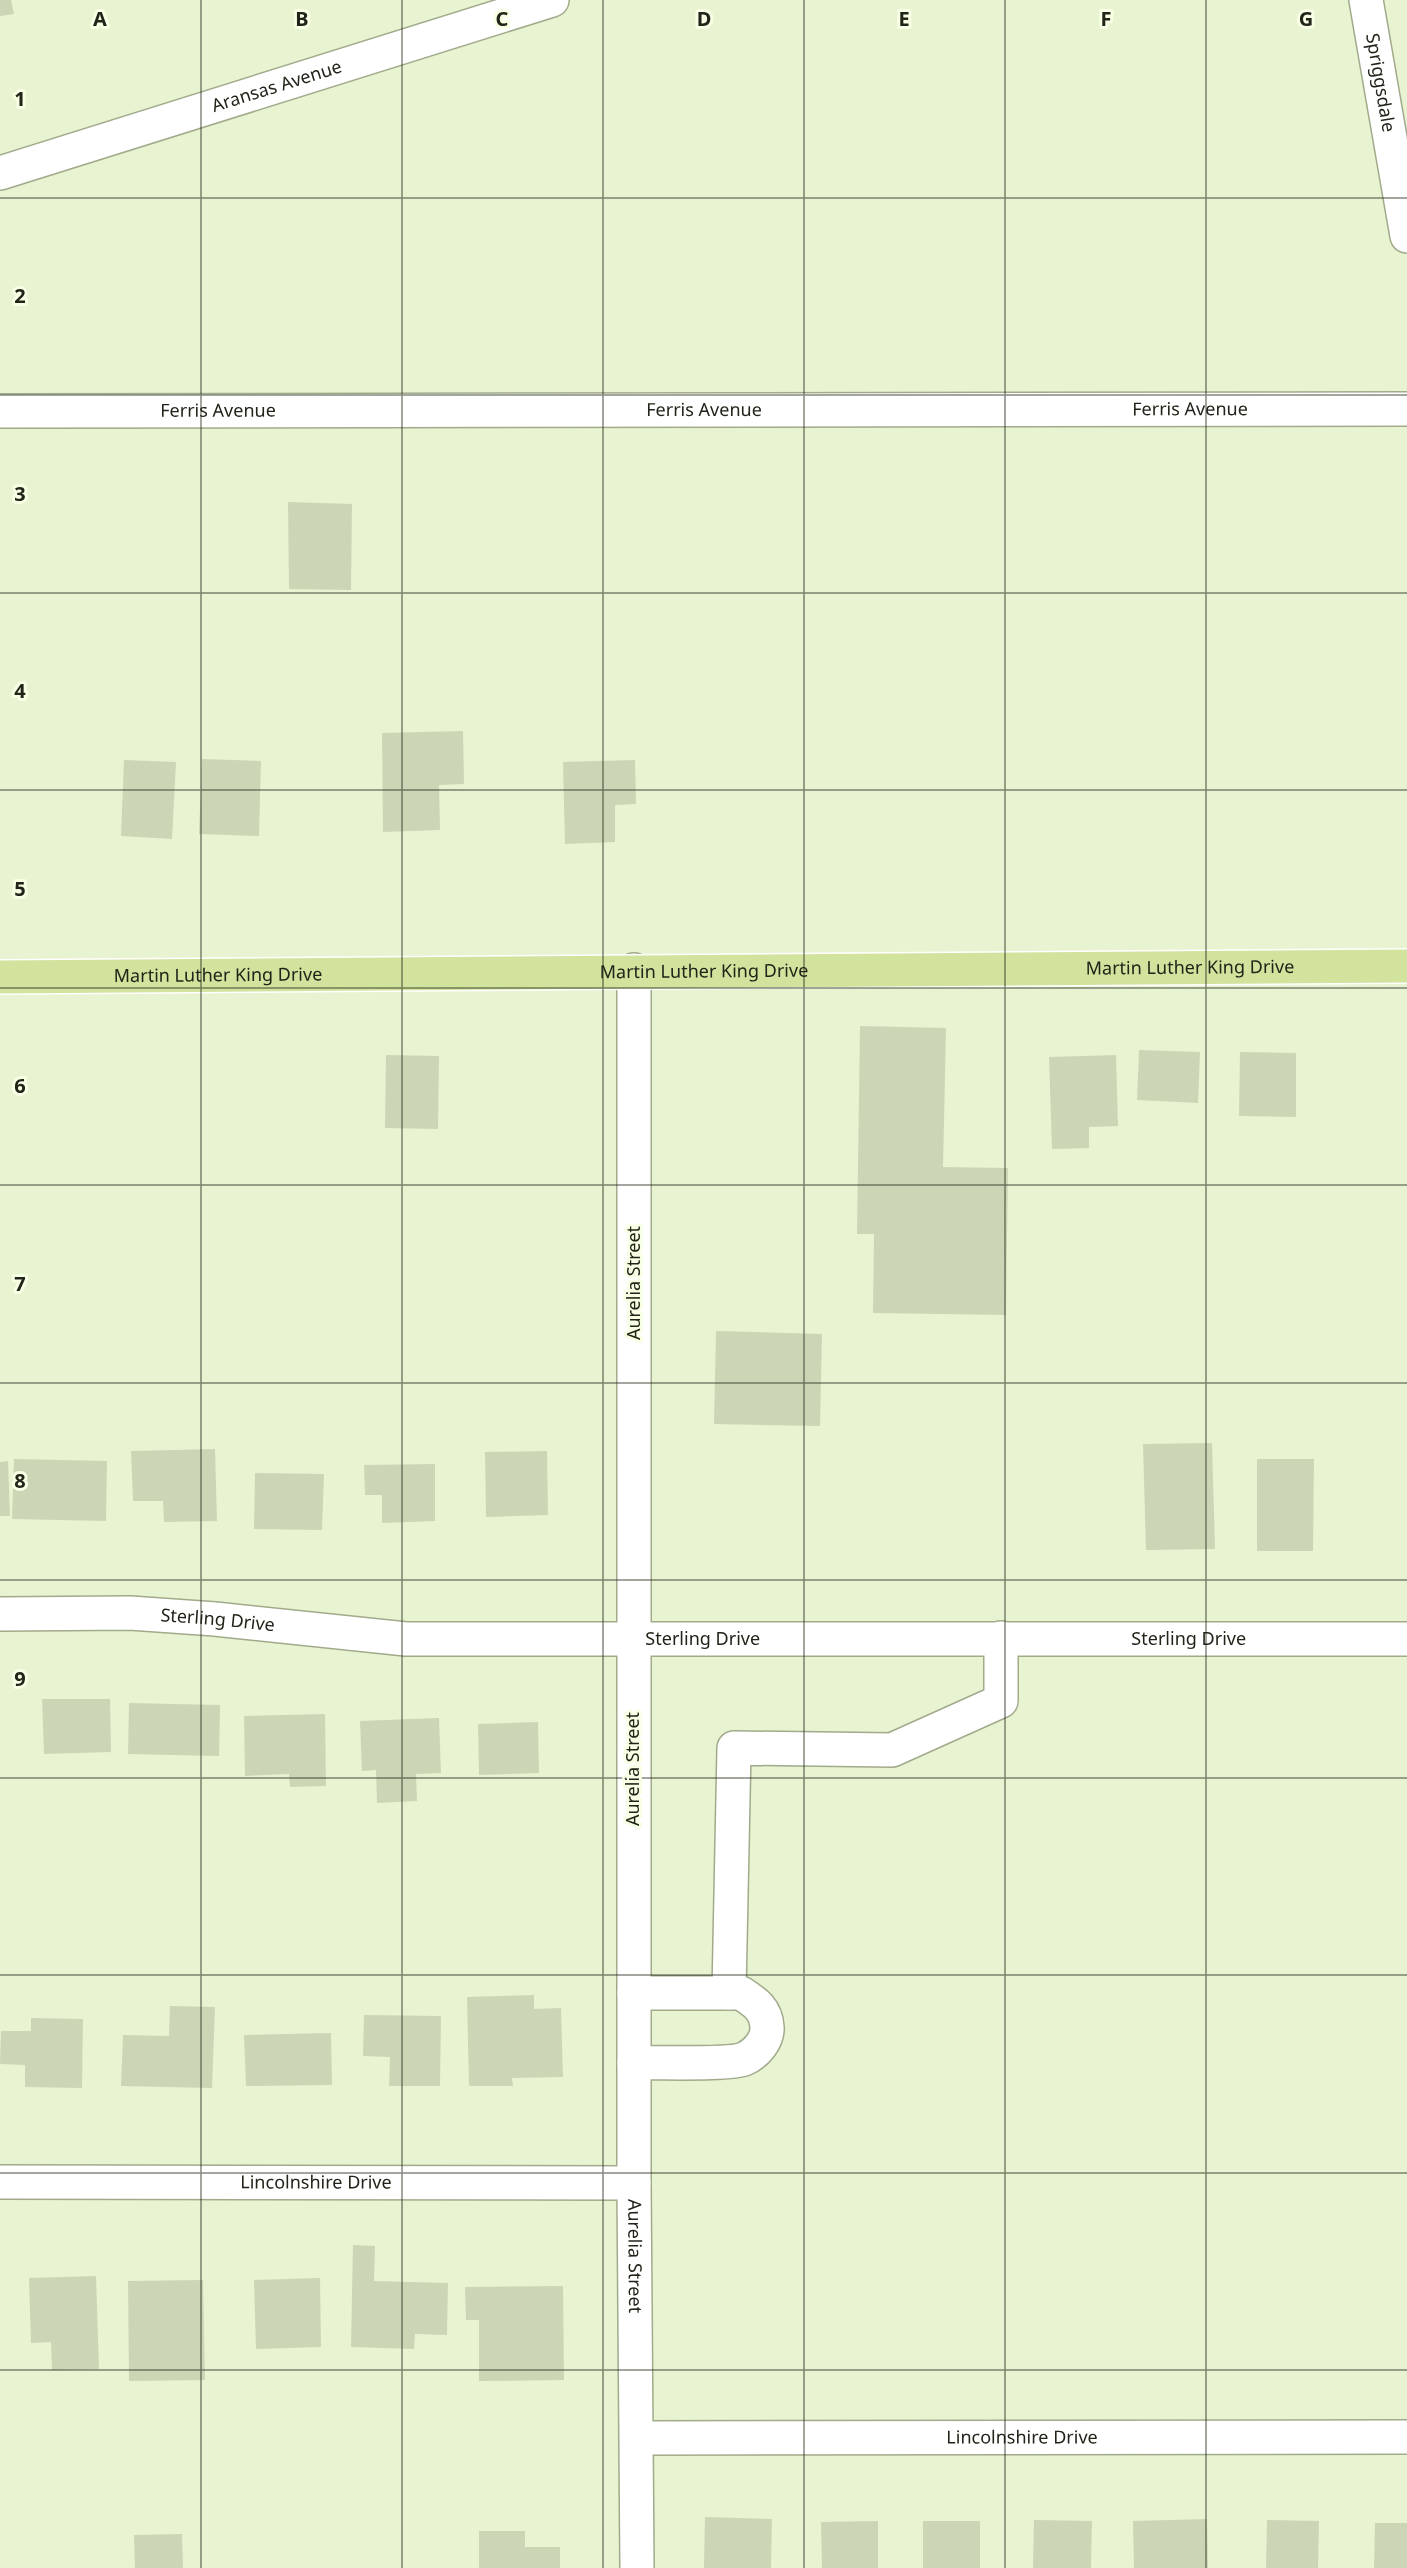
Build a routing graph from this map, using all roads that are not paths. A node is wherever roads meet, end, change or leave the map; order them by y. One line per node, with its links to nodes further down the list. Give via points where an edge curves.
1 (552, 0): 3 (street, Aransas Avenue)
2 (1366, 0): 4 (street, Spriggsdale)
3 (0, 173)
4 (1407, 236)
5 (1407, 409): 6 (street, Ferris Avenue)
6 (0, 411)
7 (1407, 966): 8 (main road, Martin Luther King Drive)
8 (634, 970): 9 (main road, Martin Luther King Drive); 11 (street, Aurelia Street)
9 (0, 977)
10 (0, 1614): 11 (street, Sterling Drive, via 130,1613 215,1618 406,1639)
11 (633, 1637): 12 (street, Sterling Drive); 14 (street, Aurelia Street)
12 (1001, 1638): 13 (street, Sterling Drive); 15 (street, via 1001,1701 892,1750 734,1748)
13 (1407, 1639)
14 (633, 1993): 15 (street); 16 (street, Aurelia Street)
15 (729, 1993): 16 (street, via 741,1993 765,2014 768,2031 759,2048 743,2060)
16 (633, 2063): 18 (street, Aurelia Street)
17 (0, 2182): 18 (street, Lincolnshire Drive)
18 (633, 2183): 20 (street, Aurelia Street)
19 (1407, 2437): 20 (street, Lincolnshire Drive)
20 (638, 2438): 21 (street, Aurelia Street)
21 (637, 2568)

